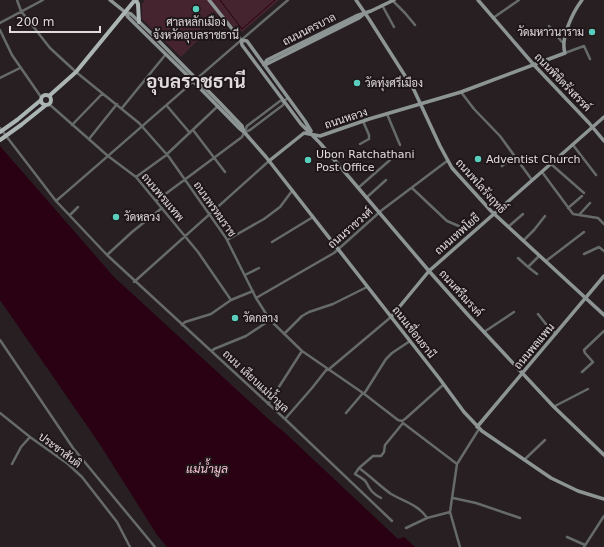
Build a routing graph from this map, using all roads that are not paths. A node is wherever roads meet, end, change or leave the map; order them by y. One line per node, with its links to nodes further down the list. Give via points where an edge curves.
1 (17, 0): 13 (street, ถนนพรหมราช)
2 (43, 0): 13 (street)
3 (110, 0): 14 (street, ถนนเขื่อนธานี)
4 (135, 0): 14 (main road); 17 (main road, via 138,4)
5 (209, 0): 23 (street, ถนนศรีณรงค์)
6 (288, 0): 23 (street)
7 (356, 0): 15 (street, ถนนพโลรังฤทธิ์)
8 (392, 0): 12 (street, ถนนนครบาล); 19 (street)
9 (478, 0): 16 (street, ถนนพิชิตรังสรรค์)
10 (519, 0): 16 (street)
11 (582, 0): 24 (street, via 570,21)
12 (382, 5): 15 (street, ถนนนครบาล); 21 (street)
13 (21, 11): 18 (street); 32 (street, ถนนพรหมราช, via 50,48)
14 (125, 12): 17 (street, ถนนเขื่อนธานี); 25 (street, ถนนเขื่อนธานี); 32 (main road)
15 (365, 14): 28 (street, ถนนนครบาล); 44 (street, ถนนพโลรังฤทธิ์)
16 (492, 18): 29 (street, ถนนพิชิตรังสรรค์)
17 (139, 22): 25 (street, ถนนเขื่อนธานี)
18 (0, 23)
19 (415, 25)
20 (549, 26): 24 (street)
21 (394, 27)
22 (0, 32): 30 (street)
23 (241, 40): 28 (street, ถนนศรีณรงค์, via 247,41); 31 (street, ถนนศรีณรงค์); 34 (street)
24 (564, 42): 26 (street)
25 (168, 52): 34 (street, ถนนเขื่อนธานี); 46 (street)
26 (565, 53): 27 (street, ถนนหลวง, via 584,46); 29 (street, ถนนหลวง)
27 (590, 59)
28 (264, 65): 31 (street, ถนนนครบาล); 38 (street, ถนนศรีณรงค์)
29 (534, 65): 35 (street, ถนนหลวง); 52 (street, ถนนพิชิตรังสรรค์)
30 (20, 68): 33 (street); 39 (street)
31 (260, 68): 40 (street, ถนนศรีณรงค์)
32 (76, 72): 36 (street, ถนนพรหมราช); 37 (main road)
33 (0, 78)
34 (195, 80): 43 (street, ถนนเขื่อนธานี); 45 (street)
35 (461, 92): 44 (street, ถนนหลวง); 67 (street)
36 (102, 94): 42 (street, ถนนพรหมราช); 50 (street)
37 (49, 96): 39 (main road, via 45,95); 41 (main road, via 51,100)
38 (288, 98): 40 (street); 58 (street, ถนนศรีณรงค์)
39 (41, 99): 41 (main road, via 43,104); 55 (main road, bridge)
40 (284, 101): 57 (street); 57 (street, via 280,101 247,126); 58 (street, ถนนศรีณรงค์)
41 (48, 104): 50 (street, ถนนพรมเทพ); 60 (main road, bridge)
42 (117, 104): 46 (street, ถนนพรหมราช); 59 (street)
43 (219, 104): 54 (street); 57 (street, ถนนเขื่อนธานี, via 242,126)
44 (420, 104): 47 (street, ถนนหลวง); 71 (street, ถนนพโลรังฤทธิ์)
45 (167, 106): 51 (street); 56 (street)
46 (122, 108): 51 (street, ถนนพรหมราช)
47 (387, 114): 49 (street, ถนนหลวง); 64 (street)
48 (604, 118): 52 (street, ถนนเทพโยธี)
49 (363, 121): 58 (street, ถนนหลวง, via 320,136); 62 (street, via 369,139)
50 (72, 125): 59 (street, ถนนพรมเทพ)
51 (142, 126): 65 (street, ถนนพรหมราช); 66 (street)
52 (592, 127): 61 (street, ถนนพิชิตรังสรรค์); 63 (street, ถนนเทพโยธี)
53 (0, 128): 87 (street, ถนน เลียบแม่น้ำมูล)
54 (193, 130): 56 (street); 68 (street)
55 (0, 132)
56 (190, 133): 65 (street)
57 (245, 133): 68 (street); 70 (street, ถนนเขื่อนธานี)
58 (313, 135): 70 (street, ถนนหลวง, via 304,133); 82 (street, ถนนศรีณรงค์)
59 (89, 139): 66 (street, ถนนพรมเทพ)
60 (0, 140)
61 (604, 141)
62 (360, 144)
63 (572, 144): 72 (street, ถนนเทพโยธี); 76 (street)
64 (400, 145)
65 (167, 154): 77 (street); 78 (street, ถนนพรหมราช)
66 (108, 156): 77 (street, ถนนพรมเทพ); 87 (street)
67 (514, 156): 73 (street); 80 (street)
68 (213, 158): 74 (street); 78 (street)
69 (390, 160): 82 (street)
70 (269, 161): 83 (street, ถนนเขื่อนธานี); 97 (street, ถนนหลวง)
71 (447, 162): 81 (street, ถนนราชวงศ์); 94 (street, ถนนพโลรังฤทธิ์)
72 (551, 164): 75 (street, ถนนเทพโยธี); 84 (street)
73 (502, 166)
74 (225, 172)
75 (542, 172): 80 (street, ถนนเทพโยธี); 92 (street)
76 (596, 175)
77 (136, 177): 88 (street, ถนนพรมเทพ)
78 (184, 179): 88 (street); 97 (street, ถนนพรหมราช)
79 (386, 180): 86 (street)
80 (532, 181): 94 (street, ถนนเทพโยธี)
81 (412, 188): 93 (street, ถนนราชวงศ์); 103 (street, via 447,221)
82 (358, 189): 86 (street, ถนนศรีณรงค์)
83 (292, 191): 99 (street, ถนนเขื่อนธานี); 106 (street, via 280,207)
84 (584, 193)
85 (582, 196): 92 (street)
86 (366, 198): 93 (street, ถนนศรีณรงค์)
87 (56, 201): 96 (street, ถนน เลียบแม่น้ำมูล)
88 (156, 201): 91 (street, ถนนพรมเทพ)
89 (590, 203): 98 (street)
90 (78, 207): 96 (street)
91 (162, 208): 105 (street, ถนนพรมเทพ); 112 (street)
92 (568, 208): 98 (street, via 573,214)
93 (379, 213): 109 (street, ถนนราชวงศ์); 118 (street, ถนนศรีณรงค์)
94 (494, 214): 102 (street, ถนนพโลรังฤทธิ์); 118 (street, ถนนเทพโยธี)
95 (523, 214): 102 (street)
96 (70, 215): 112 (street, ถนน เลียบแม่น้ำมูล)
97 (209, 215): 105 (street, ถนนหลวง); 106 (street, ถนนพรหมราช)
98 (578, 215): 101 (street, via 598,218)
99 (313, 216): 108 (street); 109 (street, ถนนเขื่อนธานี)
100 (545, 216): 107 (street)
101 (604, 224)
102 (508, 227): 107 (street, ถนนพโลรังฤทธิ์)
103 (468, 230)
104 (584, 232): 115 (street)
105 (184, 236): 122 (street, ถนนหลวง); 127 (street, ถนนพรมเทพ)
106 (227, 240): 120 (street, ถนนพรหมราช)
107 (523, 241): 113 (street, ถนนพโลรังฤทธิ์)
108 (272, 242)
109 (338, 250): 123 (street, ถนนเขื่อนธานี); 125 (street, ถนนราชวงศ์)
110 (604, 251): 111 (street, via 599,247)
111 (584, 254)
112 (107, 255): 122 (street, ถนน เลียบแม่น้ำมูล)
113 (540, 255): 115 (street, ถนนพโลรังฤทธิ์); 116 (street)
114 (518, 258): 116 (street)
115 (546, 261): 126 (street, ถนนพโลรังฤทธิ์)
116 (528, 267): 119 (street)
117 (258, 268): 120 (street)
118 (429, 271): 131 (street, ถนนเทพโยธี); 135 (street, ถนนศรีณรงค์)
119 (537, 274)
120 (245, 275): 124 (street, ถนนพรหมราช)
121 (604, 276): 126 (street, ถนนพลแพน)
122 (134, 282): 133 (street, ถนน เลียบแม่น้ำมูล)
123 (367, 287): 131 (street, ถนนเขื่อนธานี); 136 (street, via 333,304 309,312)
124 (253, 291): 125 (street, ถนนพรหมราช); 127 (street)
125 (256, 298): 132 (street, ถนนพรหมราช)
126 (586, 298): 130 (street, ถนนพโลรังฤทธิ์); 137 (street, ถนนพลแพน)
127 (231, 300): 133 (street, via 211,314)
128 (514, 312): 135 (street)
129 (538, 314): 137 (street)
130 (604, 315)
131 (391, 317): 139 (street, ถนนเขื่อนธานี); 142 (street, ถนนเทพโยธี)
132 (270, 320): 136 (street, ถนนพรหมราช); 140 (street, via 246,336)
133 (182, 325): 140 (street, ถนน เลียบแม่น้ำมูล)
134 (604, 331): 143 (street, via 584,350 593,362)
135 (484, 332): 144 (street, ถนนศรีณรงค์)
136 (284, 334): 141 (street, ถนนพรหมราช)
137 (556, 334): 144 (street, ถนนพลแพน)
138 (0, 340): 174 (street, via 77,453)
139 (410, 341): 145 (street, ถนนเขื่อนธานี); 147 (street, via 386,359)
140 (212, 351): 148 (street, ถนน เลียบแม่น้ำมูล)
141 (302, 351): 142 (street, ถนนพรหมราช); 148 (street)
142 (328, 369): 147 (street, ถนนพรหมราช); 152 (street, ถนนเทพโยธี)
143 (582, 372)
144 (522, 373): 149 (street, ถนนศรีณรงค์); 154 (street, ถนนพลแพน)
145 (443, 385): 153 (street); 154 (street, ถนนเขื่อนธานี)
146 (588, 389): 149 (street)
147 (363, 393): 151 (street); 153 (street, ถนนพรหมราช)
148 (268, 404): 152 (street, ถนน เลียบแม่น้ำมูล)
149 (554, 407): 157 (street, ถนนศรีณรงค์)
150 (0, 413): 155 (street, ประชาสันติ)
151 (346, 413)
152 (285, 419): 169 (street, ถนน เลียบแม่น้ำมูล)
153 (402, 422): 160 (street, ถนนพรหมราช); 161 (street, via 385,445 381,456 373,456)
154 (478, 428): 158 (street, ถนนเขื่อนธานี); 160 (street)
155 (30, 437): 159 (street); 173 (street, ประชาสันติ, via 82,477 117,522)
156 (545, 440): 158 (street)
157 (604, 455)
158 (524, 460): 164 (street, ถนนเขื่อนธานี, via 569,487)
159 (12, 464)
160 (458, 464): 163 (street)
161 (360, 468): 162 (street, via 355,474); 167 (street, via 393,494 416,507)
162 (381, 498)
163 (453, 498): 165 (street); 168 (street)
164 (604, 499)
165 (450, 512): 167 (street); 175 (street)
166 (604, 516): 172 (street)
167 (427, 518): 170 (street)
168 (520, 518)
169 (392, 521)
170 (406, 528)
171 (567, 537): 172 (street)
172 (585, 546)
173 (130, 547)
174 (155, 547)
175 (460, 547)

